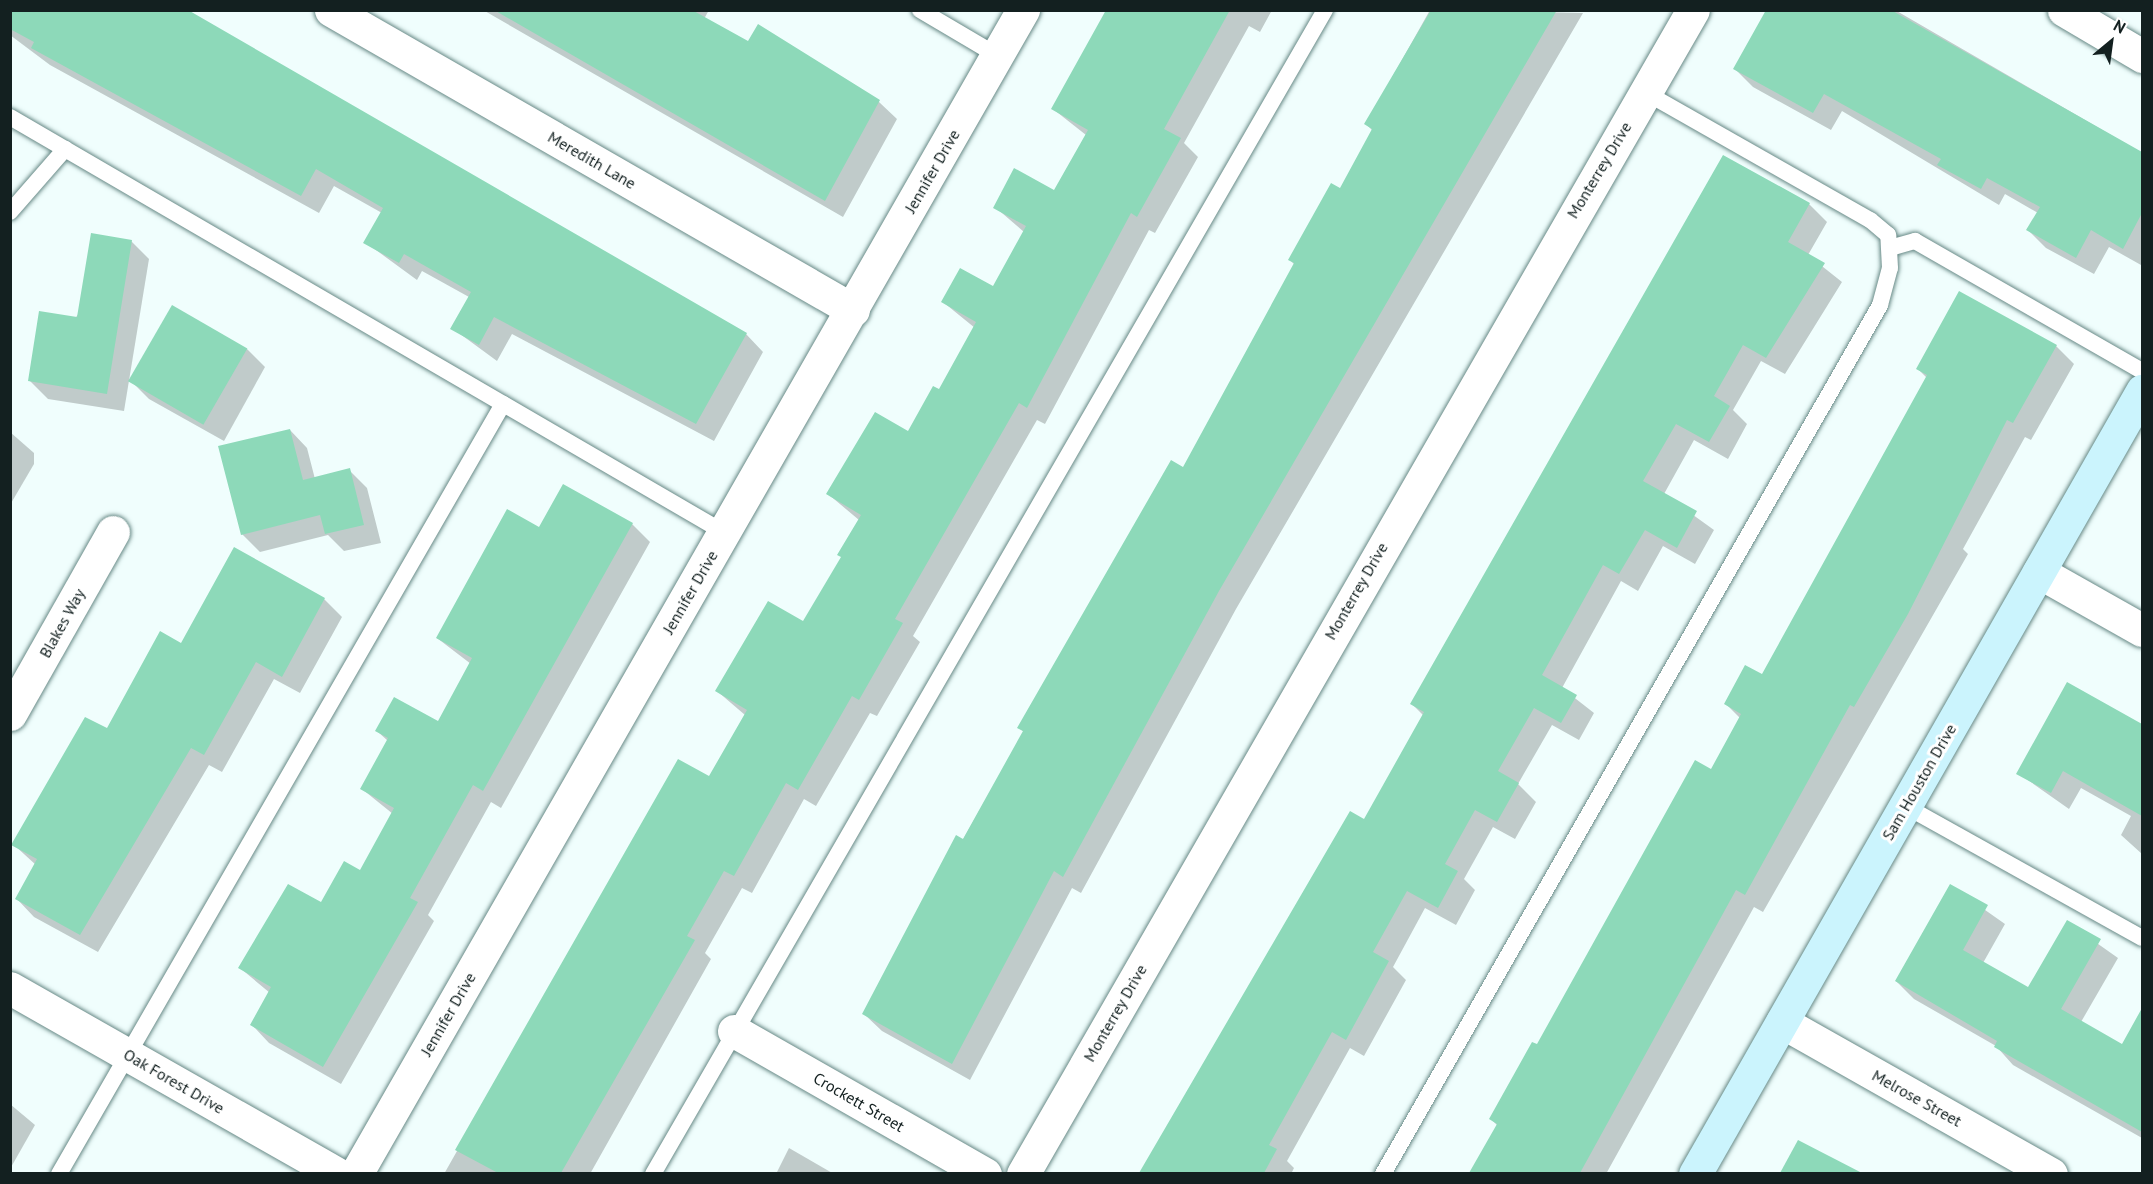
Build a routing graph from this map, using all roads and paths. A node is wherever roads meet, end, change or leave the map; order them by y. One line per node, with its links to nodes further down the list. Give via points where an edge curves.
1 (331, 10): 14 (street, Meredith Lane)
2 (920, 10): 7 (lane)
3 (1023, 10): 7 (street, Jennifer Drive)
4 (1324, 10): 27 (lane)
5 (1693, 10): 9 (street, Monterrey Drive)
6 (2064, 10): 8 (street)
7 (998, 56): 14 (street, Jennifer Drive)
8 (2142, 56)
9 (1645, 92): 13 (lane, via 1870,220 1888,235); 34 (street, Monterrey Drive)
10 (10, 117): 11 (lane)
11 (65, 149): 12 (lane); 17 (lane)
12 (10, 212)
13 (1890, 248): 15 (lane, via 1915,241); 35 (lane, via 1880,305)
14 (853, 310): 19 (street, Jennifer Drive)
15 (2142, 371)
16 (2142, 391): 20 (street, Sam Houston Drive)
17 (503, 404): 19 (lane); 28 (lane)
18 (113, 532): 22 (street, Blakes Way)
19 (725, 533): 31 (street, Jennifer Drive)
20 (2039, 572): 21 (street); 23 (street, Sam Houston Drive)
21 (2142, 630)
22 (10, 714)
23 (1905, 806): 24 (lane); 26 (street, Sam Houston Drive)
24 (2142, 938)
25 (10, 988): 28 (street, Oak Forest Drive)
26 (1782, 1022): 36 (street, Sam Houston Drive); 37 (street, Melrose Street)
27 (734, 1031): 32 (lane); 33 (street, Crockett Street)
28 (129, 1055): 29 (lane); 30 (street, Oak Forest Drive)
29 (59, 1173)
30 (337, 1173)
31 (356, 1173)
32 (653, 1173)
33 (985, 1173)
34 (1023, 1173)
35 (1383, 1173)
36 (1695, 1173)
37 (2051, 1173)

